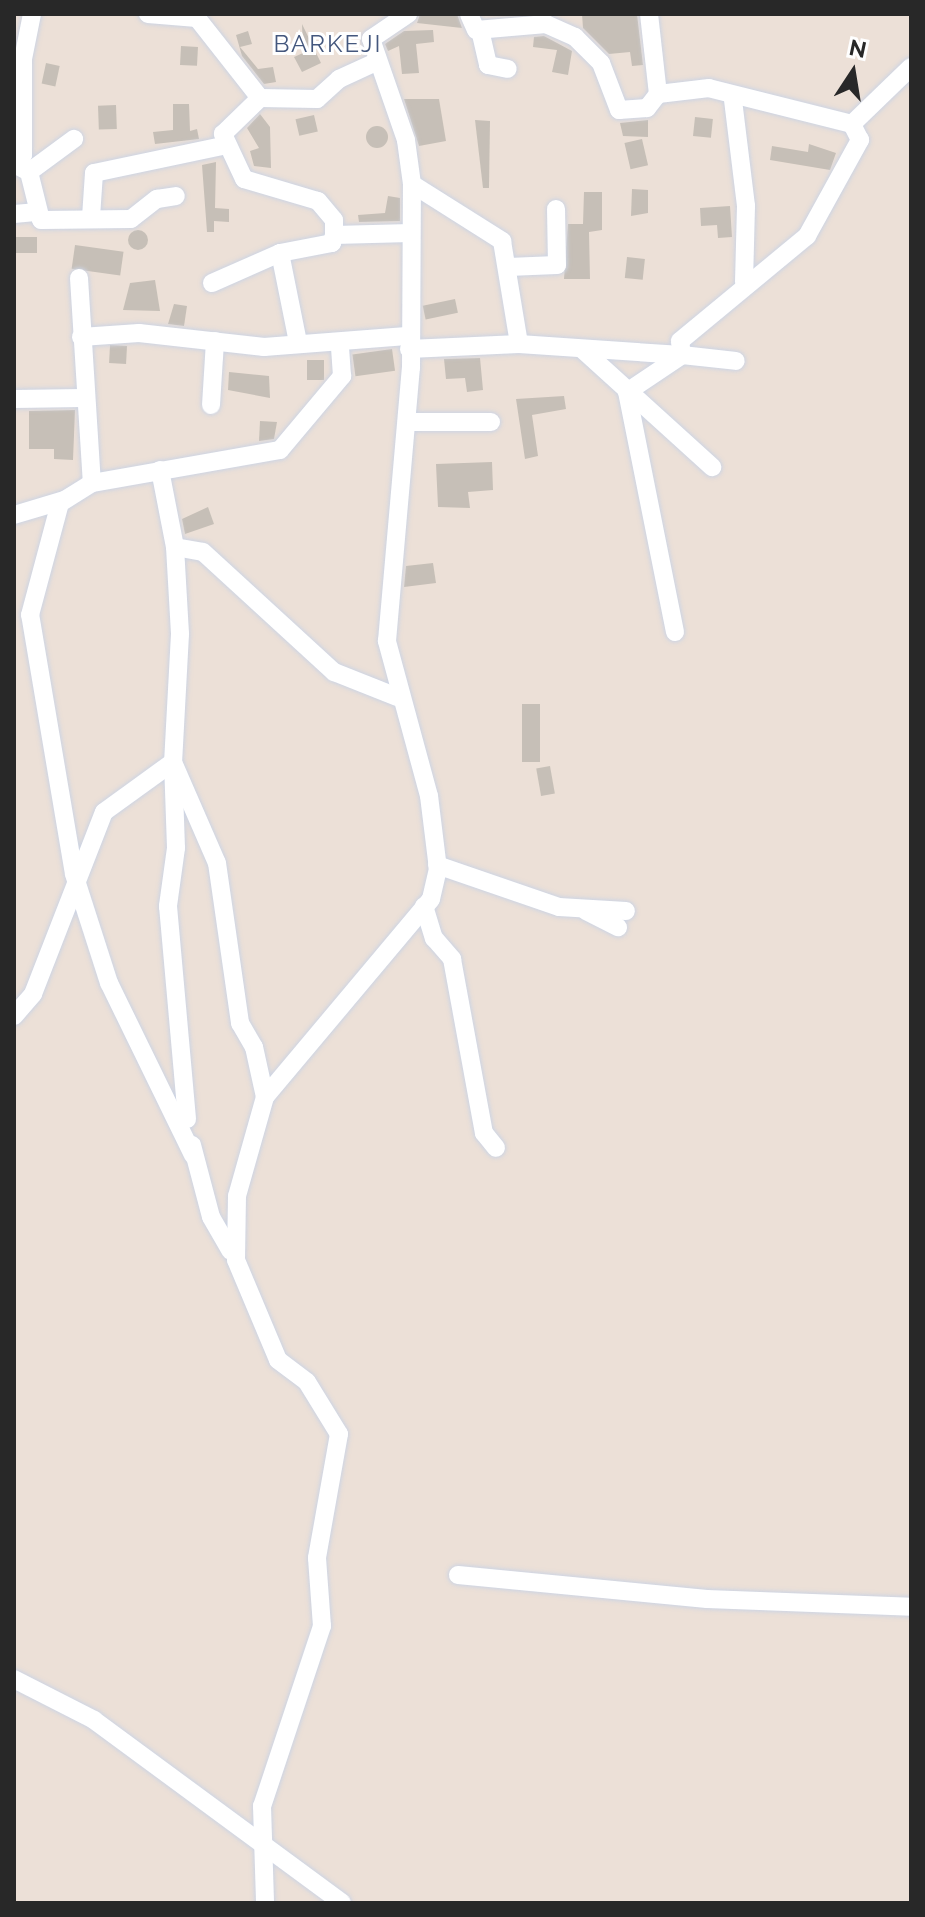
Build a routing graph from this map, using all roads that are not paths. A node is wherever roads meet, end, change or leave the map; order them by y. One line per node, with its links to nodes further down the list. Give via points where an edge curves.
1 (32, 14): 17 (street)
2 (148, 14): 12 (street, via 197,18)
3 (408, 14): 8 (street, via 371,39)
4 (469, 14): 7 (street)
5 (649, 14): 11 (street)
6 (554, 19): 7 (street); 11 (street, via 601,63 619,110 647,108)
7 (480, 30): 10 (street, via 488,65)
8 (376, 62): 12 (street, via 339,79 317,99); 18 (street, via 406,140)
9 (911, 67): 14 (street)
10 (508, 69)
11 (658, 94): 13 (street, via 709,88)
12 (260, 98): 16 (street, via 223,134)
13 (733, 100): 14 (street, via 791,104 828,122); 29 (street, via 746,206)
14 (852, 124): 29 (street, via 858,148 821,216 807,236)
15 (74, 139): 17 (street)
16 (227, 145): 23 (street, via 94,173); 25 (street, via 244,179 318,201 334,220)
17 (20, 168): 21 (street)
18 (412, 184): 24 (street); 27 (street, via 502,241)
19 (176, 196): 23 (street, via 157,199 131,219)
20 (556, 209): 27 (street, via 557,265)
21 (38, 212): 22 (street); 23 (street, via 41,220)
22 (14, 214)
23 (91, 217)
24 (411, 233): 25 (street); 34 (street)
25 (334, 235): 26 (street, via 332,243)
26 (280, 253): 30 (street); 33 (street)
27 (508, 267): 35 (street)
28 (79, 278): 31 (street)
29 (744, 282): 38 (street, via 680,341)
30 (212, 283)
31 (81, 337): 32 (street, via 139,333); 41 (street)
32 (215, 341): 33 (street); 43 (street)
33 (298, 342): 36 (street)
34 (408, 342): 35 (street); 36 (street); 44 (street)
35 (519, 344): 37 (street)
36 (340, 347): 47 (street, via 342,376 280,450)
37 (582, 349): 38 (street); 40 (street)
38 (682, 355): 39 (street); 40 (street)
39 (736, 361)
40 (627, 392): 46 (street); 52 (street)
41 (83, 398): 42 (street); 48 (street)
42 (14, 399)
43 (211, 405)
44 (407, 422): 45 (street); 53 (street, via 386,601)
45 (491, 422)
46 (712, 467)
47 (160, 470): 48 (street); 51 (street)
48 (92, 483): 49 (street)
49 (64, 500): 50 (street); 56 (street, via 48,533 30,615)
50 (14, 515)
51 (175, 547): 53 (street, via 203,552 334,672); 54 (street, via 180,634)
52 (675, 632)
53 (397, 697): 55 (street, via 418,749)
54 (173, 762): 56 (street, via 104,812); 60 (street, via 217,863 240,1023 254,1047); 62 (street, via 176,848 168,906)
55 (437, 865): 57 (street); 58 (street)
56 (74, 874): 59 (street, via 33,994); 62 (street, via 109,983)
57 (424, 906): 60 (street); 61 (street, via 434,938 452,959 484,1133)
58 (622, 919)
59 (14, 1016)
60 (265, 1097): 63 (street, via 237,1196)
61 (496, 1148)
62 (193, 1155): 63 (street, via 211,1217)
63 (236, 1260): 67 (street, via 278,1360 307,1382 339,1434 317,1558 322,1626 262,1806)
64 (458, 1575): 65 (street, via 707,1599)
65 (911, 1607)
66 (14, 1679): 67 (street, via 94,1720)
67 (263, 1852): 68 (street); 69 (street)
68 (265, 1903)
69 (342, 1903)

